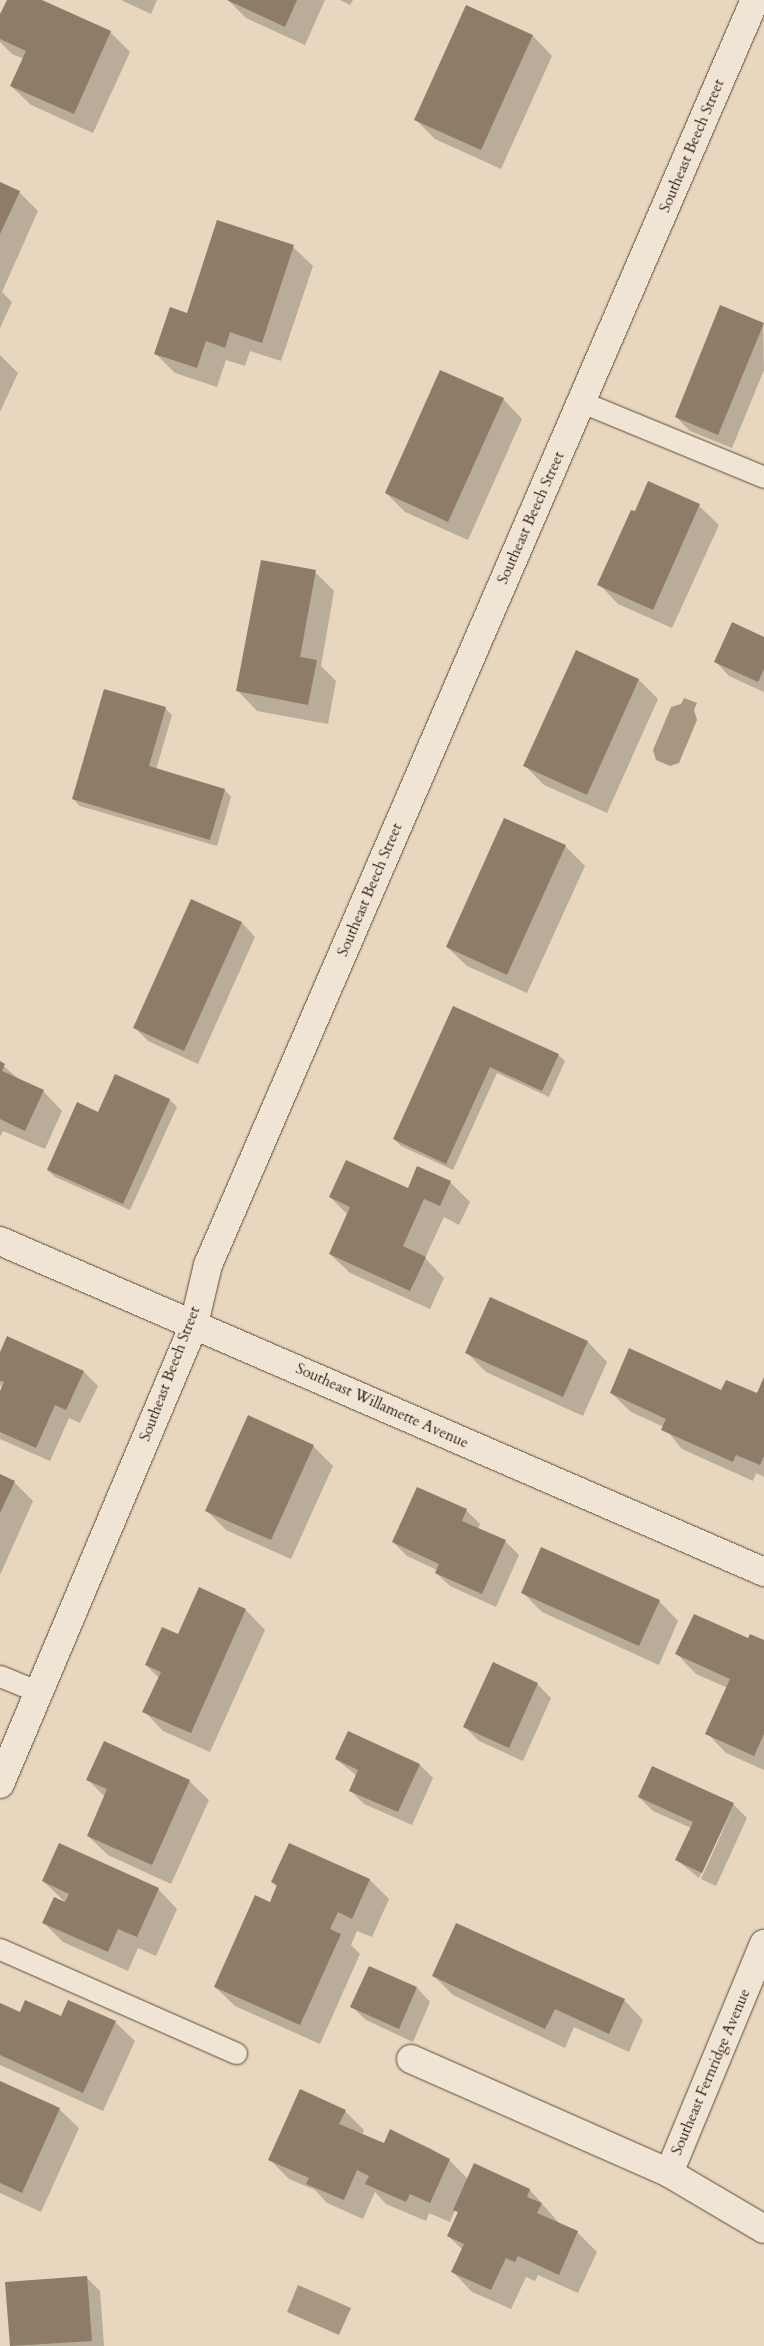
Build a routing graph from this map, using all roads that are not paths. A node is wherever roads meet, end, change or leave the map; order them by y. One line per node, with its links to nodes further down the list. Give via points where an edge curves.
1 (755, 0): 2 (street, Southeast Beech Street)
2 (582, 402): 3 (lane); 5 (street, Southeast Beech Street, via 208,1265)
3 (764, 477)
4 (0, 1241): 5 (street, Southeast Willamette Avenue)
5 (194, 1324): 6 (street, Southeast Willamette Avenue); 8 (street, Southeast Beech Street)
6 (764, 1572)
7 (0, 1676): 8 (lane)
8 (39, 1692): 9 (street, Southeast Beech Street)
9 (0, 1784)
10 (764, 1944): 14 (street, Southeast Fernridge Avenue)
11 (0, 1949): 12 (lane)
12 (236, 2053)
13 (411, 2059): 14 (street)
14 (669, 2173): 15 (street)
15 (764, 2229)

